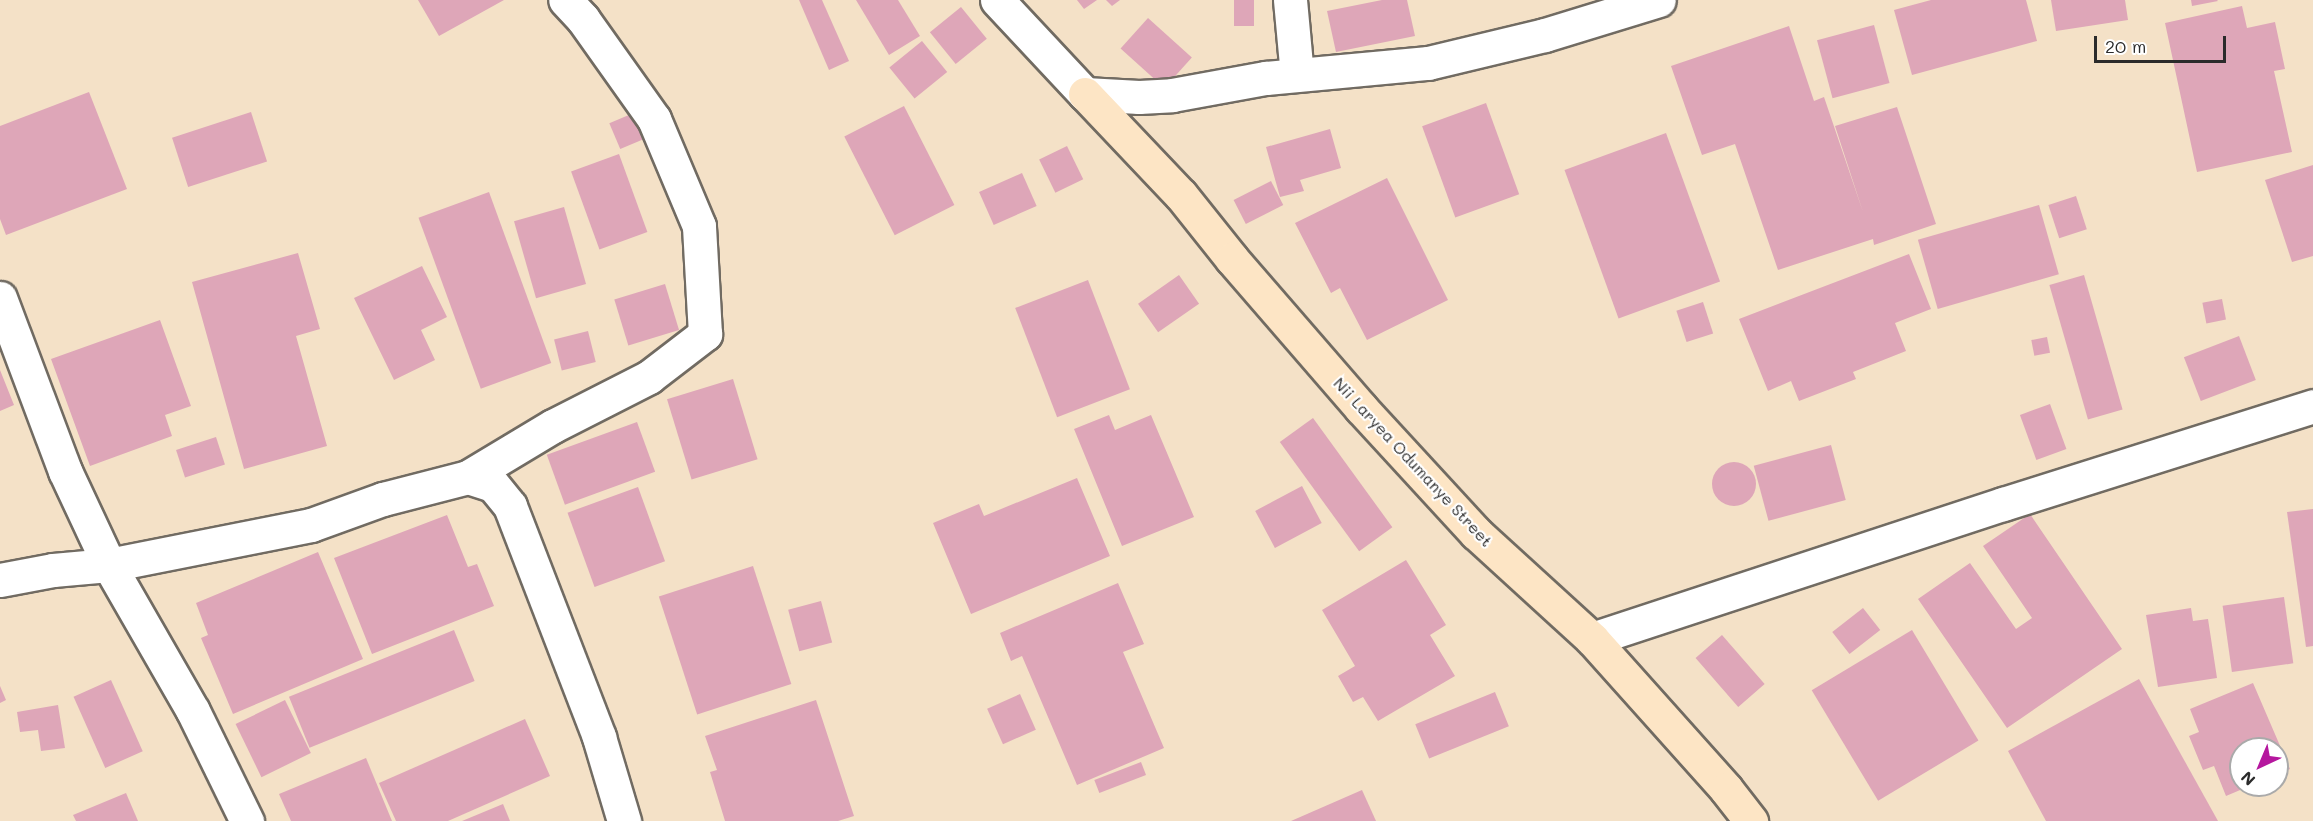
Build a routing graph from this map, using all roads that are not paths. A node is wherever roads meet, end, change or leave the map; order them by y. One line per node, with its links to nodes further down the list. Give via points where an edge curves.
1 (565, 0): 9 (street, via 583,19 654,119 699,226 705,334 649,377 553,426)
2 (997, 0): 6 (street)
3 (1290, 0): 5 (street)
4 (1659, 0): 5 (street, via 1545,35 1428,63)
5 (1297, 75): 6 (street, via 1172,95)
6 (1085, 94): 12 (street, Nii Laryea Odumanye Street, via 1181,195 1361,408 1476,533)
7 (0, 298): 10 (street, via 65,471)
8 (2313, 406): 12 (street)
9 (468, 477): 10 (street, via 383,499 311,525); 14 (street, via 493,484 510,506 598,737)
10 (109, 565): 11 (street); 13 (street, via 193,711)
11 (0, 580)
12 (1592, 639): 15 (street, Nii Laryea Odumanye Street)
13 (247, 821)
14 (624, 821)
15 (1750, 821)

